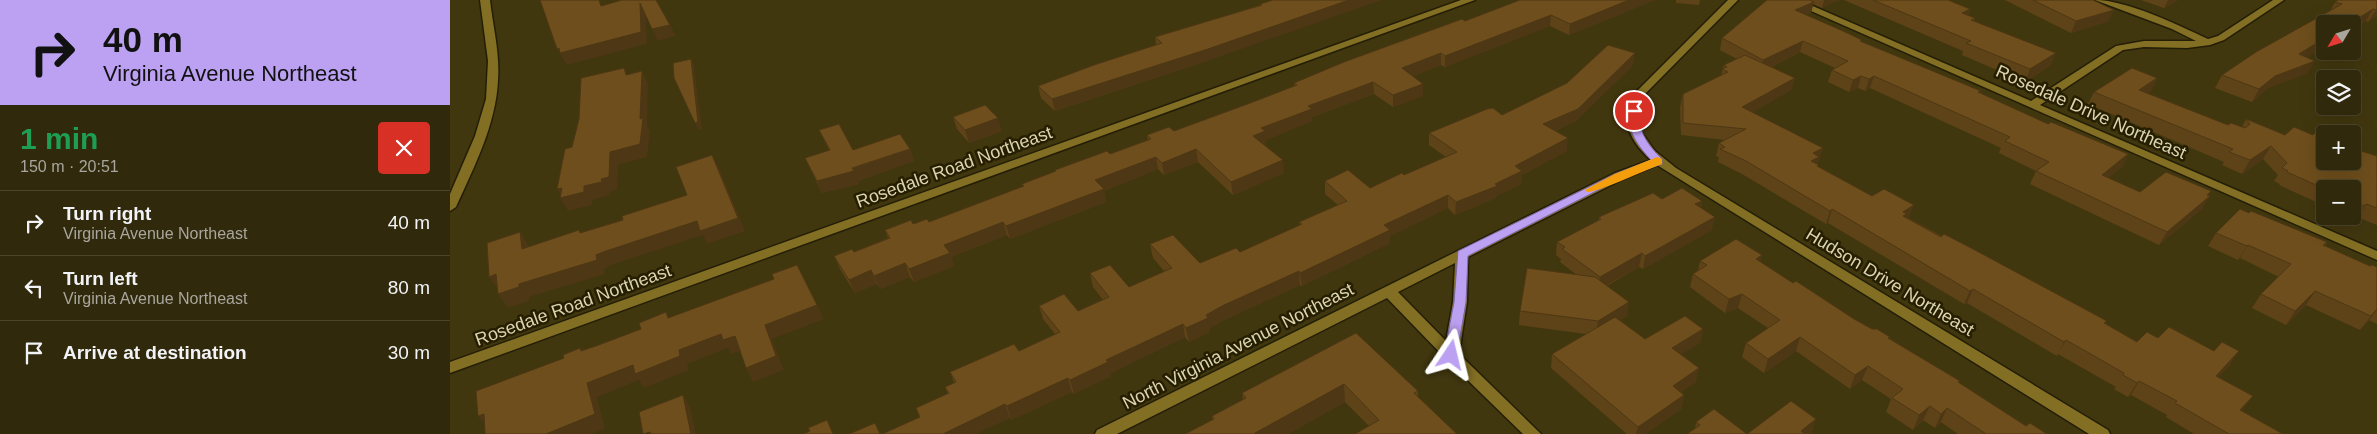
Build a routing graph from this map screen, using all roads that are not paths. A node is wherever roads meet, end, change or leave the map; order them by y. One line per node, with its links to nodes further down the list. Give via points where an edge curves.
1 (485, 0): 10 (street, via 493,61 492,93 482,132)
2 (1470, 0): 15 (street, Rosedale Road Northeast)
3 (1733, 0): 9 (street, Hudson Drive Northeast, via 1640,93 1633,123 1641,143)
4 (1791, 0): 8 (street, Rosedale Drive Northeast)
5 (2100, 0): 7 (street, via 2175,27)
6 (2279, 0): 7 (street, via 2221,38)
7 (2207, 43): 8 (street, via 2144,44 2120,48)
8 (2032, 105): 12 (street, Rosedale Drive Northeast)
9 (1658, 161): 11 (street, North Virginia Avenue Northeast, via 1619,176); 18 (street, Hudson Drive Northeast)
10 (450, 206)
11 (1462, 254): 13 (street, North Virginia Avenue Northeast); 14 (street, via 1460,302)
12 (2377, 256)
13 (1389, 291): 14 (street); 16 (street, North Virginia Avenue Northeast)
14 (1451, 355): 17 (street)
15 (450, 368)
16 (1103, 434)
17 (1533, 434)
18 (2102, 434)

